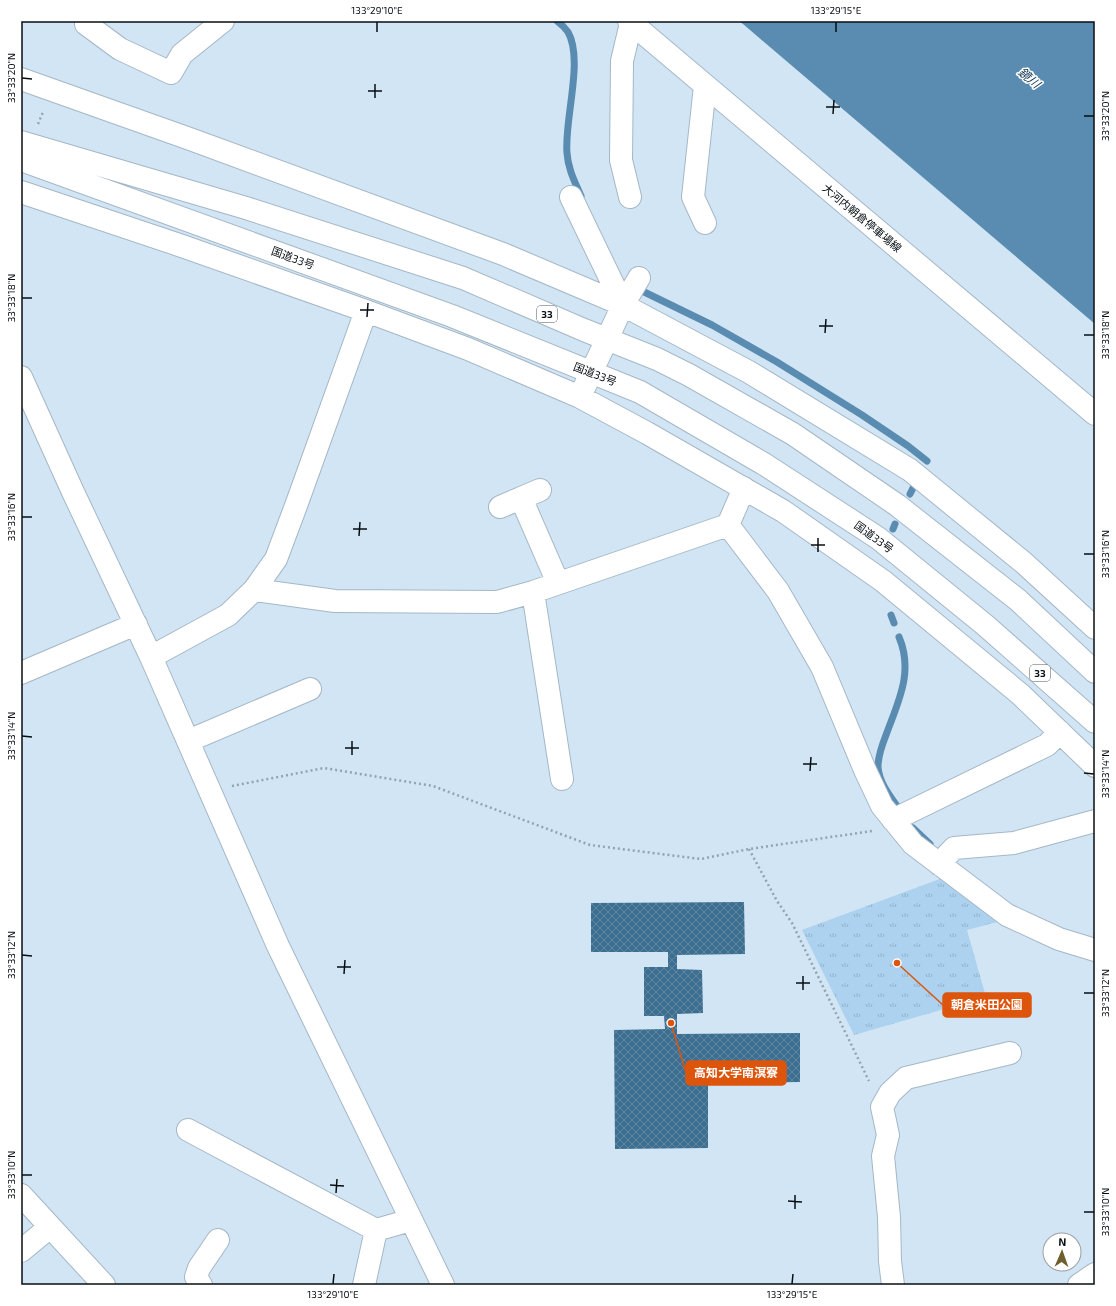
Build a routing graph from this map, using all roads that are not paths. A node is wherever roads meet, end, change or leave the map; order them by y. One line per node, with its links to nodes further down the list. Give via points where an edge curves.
1 (223, 21): 3 (main road, via 182,54 171,73 120,48)
2 (630, 22): 5 (main road, 大河内朝倉停車場線); 10 (main road, via 622,61 621,160)
3 (86, 24)
4 (21, 79): 13 (main road, via 503,254)
5 (705, 86): 11 (main road, via 693,197); 19 (main road, 大河内朝倉停車場線)
6 (21, 142): 15 (main road, 33, via 246,208 463,278)
7 (21, 160): 16 (main road, 国道33号 / 33, via 452,316)
8 (21, 192): 14 (main road)
9 (571, 197): 13 (main road)
10 (630, 197)
11 (705, 223)
12 (639, 278): 13 (main road)
13 (622, 305): 15 (main road); 27 (main road, via 749,372 910,470 1024,563)
14 (366, 311): 18 (main road, via 468,349); 24 (main road, via 276,559)
15 (607, 339): 16 (main road); 29 (main road, 33, via 657,359 793,434 897,506 1018,600)
16 (592, 372): 18 (main road); 32 (main road, 国道33号 / 33, via 640,392 702,427 878,538 985,625)
17 (21, 377): 26 (main road)
18 (580, 396): 20 (main road)
19 (1095, 414)
20 (744, 488): 22 (main road); 33 (main road, via 783,511 883,581 1020,694)
21 (500, 507): 23 (main road, via 531,494)
22 (728, 525): 23 (main road); 37 (main road, via 778,591 822,667 882,806)
23 (558, 583): 25 (main road)
24 (254, 590): 25 (main road, via 335,601 496,602); 28 (main road, via 228,615)
25 (533, 592): 36 (main road)
26 (136, 624): 28 (main road); 30 (main road)
27 (1095, 628)
28 (151, 657): 34 (main road)
29 (1095, 672)
30 (21, 673)
31 (310, 689): 34 (main road)
32 (1095, 722)
33 (1060, 732): 35 (main road); 37 (main road, via 1047,745)
34 (188, 741): 44 (main road, via 278,946)
35 (1095, 766)
36 (562, 779)
37 (900, 820): 39 (main road, via 913,844)
38 (1095, 821): 39 (main road, via 1014,843 954,848)
39 (944, 858): 40 (main road, via 1007,915 1053,936)
40 (1095, 950)
41 (1010, 1053): 54 (main road, via 906,1078 890,1093 882,1107 888,1135 883,1156)
42 (188, 1130): 46 (main road)
43 (21, 1195): 45 (main road)
44 (411, 1220): 46 (main road); 53 (main road)
45 (50, 1226): 48 (main road); 50 (main road)
46 (376, 1230): 52 (main road)
47 (218, 1240): 51 (main road, via 199,1268 196,1277)
48 (21, 1251)
49 (1095, 1274): 55 (main road)
50 (104, 1285)
51 (201, 1285)
52 (364, 1285)
53 (443, 1285)
54 (893, 1285)
55 (1079, 1285)

